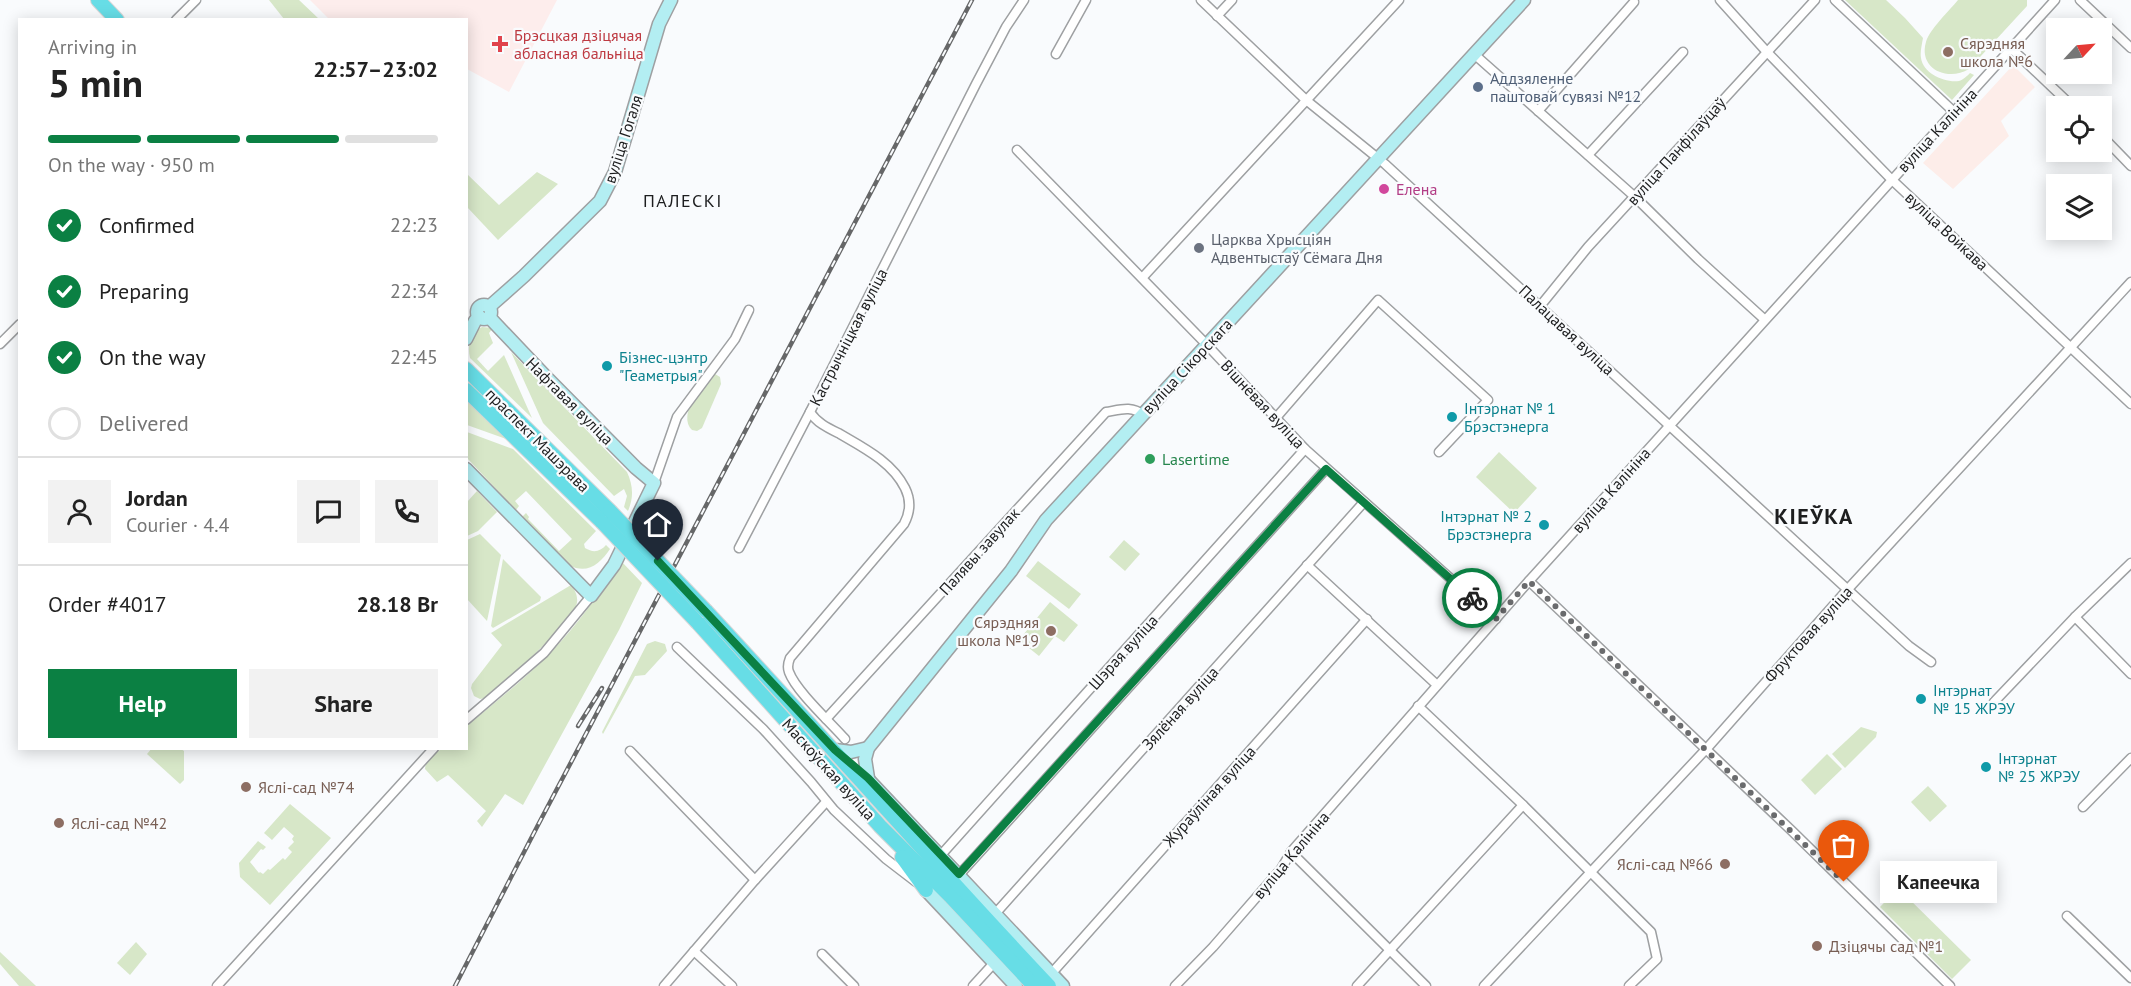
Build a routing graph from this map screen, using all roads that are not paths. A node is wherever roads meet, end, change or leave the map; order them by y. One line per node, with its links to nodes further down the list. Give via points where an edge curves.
1 (98, 0): 17 (main road)
2 (196, 0): 18 (street)
3 (671, 0): 40 (street, вуліца Гогаля, via 659,24 615,172 600,201)
4 (1024, 0): 50 (street, Кастрычніцкая вуліца, via 980,76)
5 (1086, 0): 23 (street)
6 (1201, 0): 16 (street, Палацавая вуліца)
7 (1232, 0): 16 (street)
8 (1399, 0): 26 (street)
9 (1524, 0): 24 (street, вуліца Сікорскага)
10 (1720, 0): 21 (street, вуліца Войкава)
11 (1814, 0): 21 (street, вуліца Панфілаўцаў)
12 (1835, 0): 28 (street)
13 (2055, 0): 20 (street, вуліца Калініна)
14 (2080, 0): 19 (street)
15 (1634, 2): 27 (street)
16 (1217, 16): 26 (street, Палацавая вуліца)
17 (115, 18)
18 (178, 18)
19 (2131, 48)
20 (2012, 49): 25 (street); 28 (street, вуліца Калініна)
21 (1766, 51): 34 (street, вуліца Войкава); 35 (street, вуліца Панфілаўцаў)
22 (1683, 52): 31 (street)
23 (1056, 54)
24 (1474, 54): 27 (street); 32 (street, вуліца Сікорскага)
25 (2061, 96)
26 (1306, 100): 32 (street, Палацавая вуліца); 36 (street)
27 (1538, 111): 31 (street)
28 (1954, 112): 34 (street, вуліца Калініна)
29 (2112, 146): 33 (street)
30 (1017, 150): 36 (street, Вішнёвая вуліца)
31 (1588, 155): 35 (street)
32 (1382, 161): 38 (street, Палацавая вуліца); 45 (street, вуліца Сікорскага)
33 (2131, 166)
34 (1891, 179): 41 (street, вуліца Калініна); 46 (street, вуліца Войкава)
35 (1635, 196): 38 (street, вуліца Панфілаўцаў); 41 (street)
36 (1143, 277): 45 (street, Вішнёвая вуліца)
37 (2131, 282): 46 (street, Фруктовая вуліца)
38 (1541, 305): 53 (street, Палацавая вуліца)
39 (749, 310): 58 (street, via 735,339 676,417)
40 (480, 317): 43 (street); 58 (street, Нафтавая вуліца)
41 (1764, 319): 53 (street, вуліца Калініна)
42 (18, 326): 44 (street)
43 (468, 336)
44 (0, 344)
45 (1208, 345): 51 (street, вуліца Сікорскага); 52 (street, Вішнёвая вуліца)
46 (2071, 346): 49 (street, вуліца Войкава); 65 (street, Фруктовая вуліца)
47 (468, 368): 60 (main road, праспект Машэрава)
48 (468, 392): 60 (main road, праспект Машэрава)
49 (2131, 404)
50 (810, 412): 61 (street); 78 (street, Кастрычніцкая вуліца, via 819,423 866,449 890,468 908,495 910,511 904,524 790,658 791,676)
51 (1143, 415): 78 (street, Палявы завулак, via 1132,409 1106,412); 80 (street, вуліца Сікорскага, via 1046,520 1011,571)
52 (1275, 418): 54 (street, Вішнёвая вуліца); 55 (street, via 1378,300 1488,400)
53 (1670, 425): 64 (street, вуліца Калініна); 65 (street, Палацавая вуліца)
54 (1305, 449): 56 (street, Вішнёвая вуліца); 92 (street, Шэрая вуліца)
55 (1439, 452)
56 (1326, 469): 59 (street, Вішнёвая вуліца); 96 (street)
57 (468, 471): 66 (street)
58 (654, 483): 66 (street, via 614,564)
59 (1364, 502): 63 (street, Зялёная вуліца); 70 (street, Вішнёвая вуліца)
60 (606, 517): 67 (main road, Маскоўская вуліца, bridge)
61 (739, 548)
62 (2131, 563): 68 (street)
63 (1307, 565): 69 (street); 97 (street, Зялёная вуліца)
64 (1529, 581): 70 (street, вуліца Калініна); 83 (street)
65 (1848, 589): 72 (street, Палацавая вуліца); 83 (street, Фруктовая вуліца)
66 (591, 596): 77 (street, via 544,653)
67 (702, 617): 82 (main road, Маскоўская вуліца); 90 (main road, Маскоўская вуліца)
68 (2075, 617): 73 (street); 75 (street)
69 (1366, 619): 74 (street); 104 (street, Жураўліная вуліца)
70 (1496, 619): 74 (street, вуліца Калініна)
71 (677, 647): 87 (street, Маскоўская вуліца, via 763,729)
72 (1931, 662)
73 (2131, 674)
74 (1437, 685): 76 (street, вуліца Калініна)
75 (1994, 702)
76 (1418, 706): 88 (street); 91 (street, вуліца Калініна)
77 (468, 718)
78 (826, 719): 79 (street, Кастрычніцкая вуліца)
79 (845, 739)
80 (868, 748): 82 (street); 86 (street)
81 (432, 750): 105 (street)
82 (835, 750): 86 (street, Маскоўская вуліца); 96 (main road, Маскоўская вуліца)
83 (1706, 750): 93 (street, Фруктовая вуліца); 118 (street)
84 (630, 751): 94 (street)
85 (2131, 758): 89 (street)
86 (868, 778): 92 (street, Маскоўская вуліца)
87 (826, 802): 94 (street); 95 (street, Маскоўская вуліца, via 886,860)
88 (1523, 805): 93 (street); 99 (street)
89 (2083, 807)
90 (880, 826): 95 (main road); 96 (main road, Маскоўская вуліца)
91 (1291, 852): 99 (street); 113 (street, вуліца Калініна, via 1274,877)
92 (941, 855): 96 (street, Маскоўская вуліца)
93 (1591, 872): 116 (street, Фруктовая вуліца); 117 (street, via 1651,932 1657,958)
94 (754, 880): 100 (street)
95 (926, 890): 96 (street, Маскоўская вуліца)
96 (955, 891): 97 (street, Маскоўская вуліца); 102 (street, Маскоўская вуліца); 104 (main road, Маскоўская вуліца); 111 (main road, Маскоўская вуліца)
97 (995, 914): 104 (street, Маскоўская вуліца)
98 (2067, 916): 103 (street)
99 (1392, 950): 114 (street); 115 (street)
100 (694, 951): 106 (street); 107 (street)
101 (822, 954): 108 (street)
102 (994, 963): 109 (street); 110 (street, Маскоўская вуліца)
103 (2131, 978)
104 (1050, 980): 112 (street, Маскоўская вуліца)
105 (217, 986)
106 (664, 986)
107 (732, 986)
108 (854, 986)
109 (973, 986)
110 (1016, 986)
111 (1034, 986)
112 (1063, 986)
113 (1175, 986)
114 (1357, 986)
115 (1426, 986)
116 (1484, 986)
117 (1629, 986)
118 (1950, 986)

